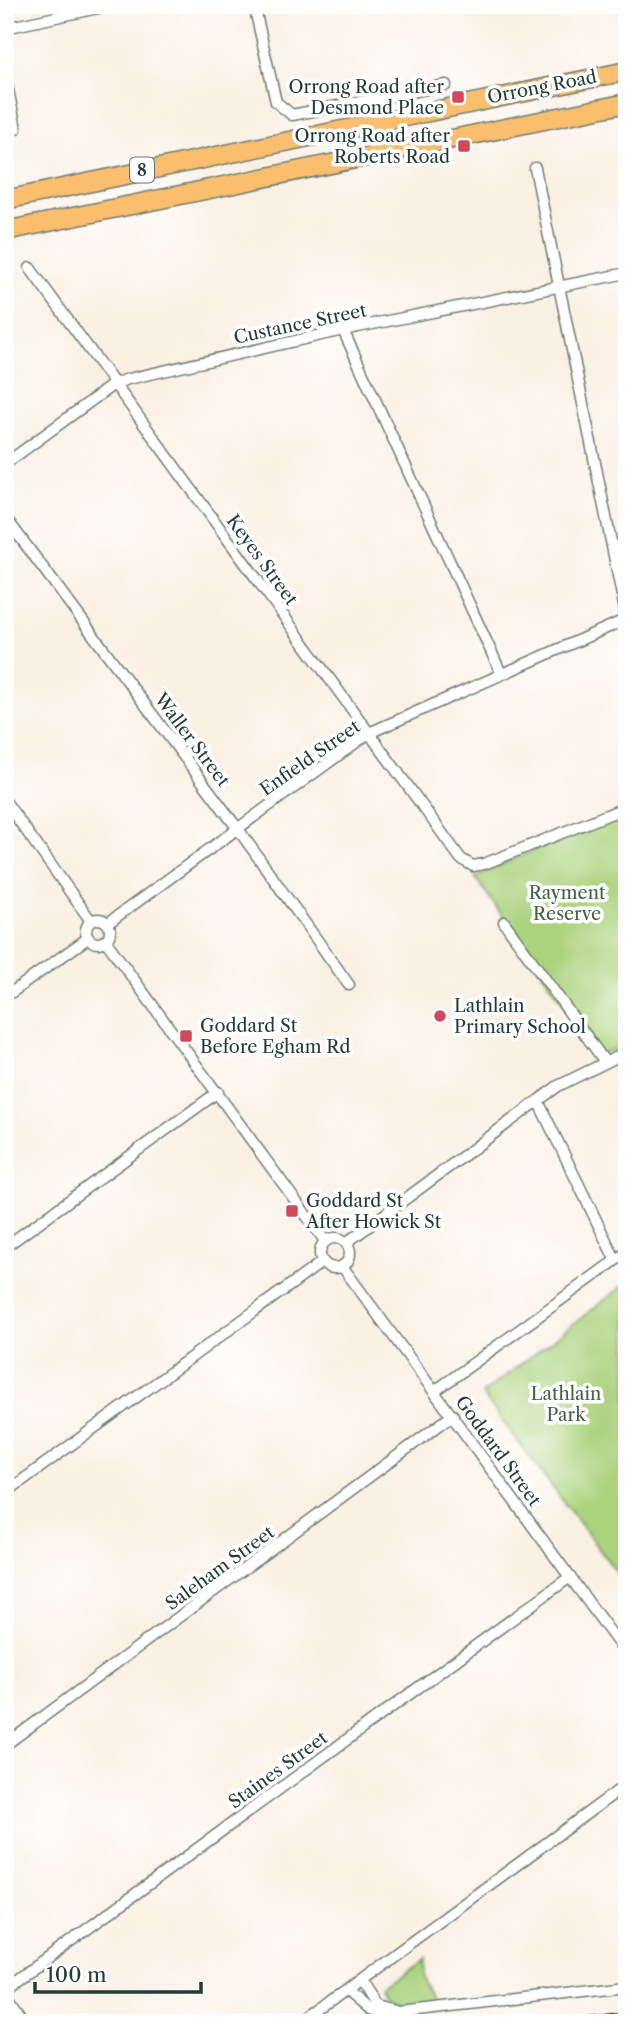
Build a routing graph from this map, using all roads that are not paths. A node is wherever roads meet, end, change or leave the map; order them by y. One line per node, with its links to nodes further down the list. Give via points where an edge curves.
1 (112, 5): 3 (street)
2 (254, 5): 6 (street, via 276,102 292,116)
3 (5, 28)
4 (627, 71): 10 (highway, Orrong Road / 8)
5 (5, 75): 8 (street)
6 (446, 85)
7 (627, 103): 11 (highway, Orrong Road / 8)
8 (16, 129)
9 (536, 168): 14 (street)
10 (5, 200)
11 (5, 232)
12 (30, 268): 16 (street, Keyes Street)
13 (627, 273): 14 (street, Custance Street)
14 (559, 286): 15 (street, Custance Street); 19 (street)
15 (343, 330): 16 (street, Custance Street); 20 (street)
16 (114, 384): 17 (street, Custance Street); 21 (street, Keyes Street)
17 (5, 464)
18 (5, 517): 24 (street, Waller Street)
19 (627, 620): 20 (street, Enfield Street)
20 (501, 673): 21 (street, Enfield Street)
21 (369, 733): 23 (street, Keyes Street, via 461,859 473,866); 24 (street, Enfield Street)
22 (5, 801): 25 (street)
23 (627, 807)
24 (238, 829): 27 (street, Enfield Street); 30 (street, Waller Street)
25 (91, 921): 27 (street); 28 (street)
26 (504, 922): 33 (street)
27 (107, 923): 29 (street, via 110,934)
28 (88, 937): 29 (street, via 94,942); 31 (street)
29 (106, 940): 34 (street)
30 (349, 985)
31 (5, 997)
32 (627, 1052): 33 (street)
33 (604, 1062): 35 (street)
34 (218, 1092): 36 (street); 38 (street)
35 (538, 1101): 37 (street); 40 (street)
36 (325, 1241): 37 (street, via 335,1238); 41 (street)
37 (346, 1243): 42 (street, via 350,1255)
38 (5, 1247)
39 (627, 1252): 40 (street)
40 (615, 1259): 43 (street)
41 (322, 1262): 42 (street, via 334,1268); 45 (street)
42 (342, 1266): 43 (street, Goddard Street)
43 (435, 1391): 44 (street, Goddard Street)
44 (453, 1415): 46 (street, Goddard Street); 48 (street, Saleham Street)
45 (5, 1493)
46 (570, 1577): 47 (street, Goddard Street); 52 (street, Staines Street)
47 (627, 1655)
48 (5, 1745)
49 (627, 1784): 50 (street)
50 (360, 1981): 53 (street); 54 (street, via 368,1998 382,2010)
51 (627, 1986): 54 (street)
52 (5, 1989): 55 (street)
53 (346, 1991): 54 (street, via 368,2010 382,2015 399,2018); 56 (street)
54 (424, 2010)
55 (26, 2023)
56 (301, 2023)

